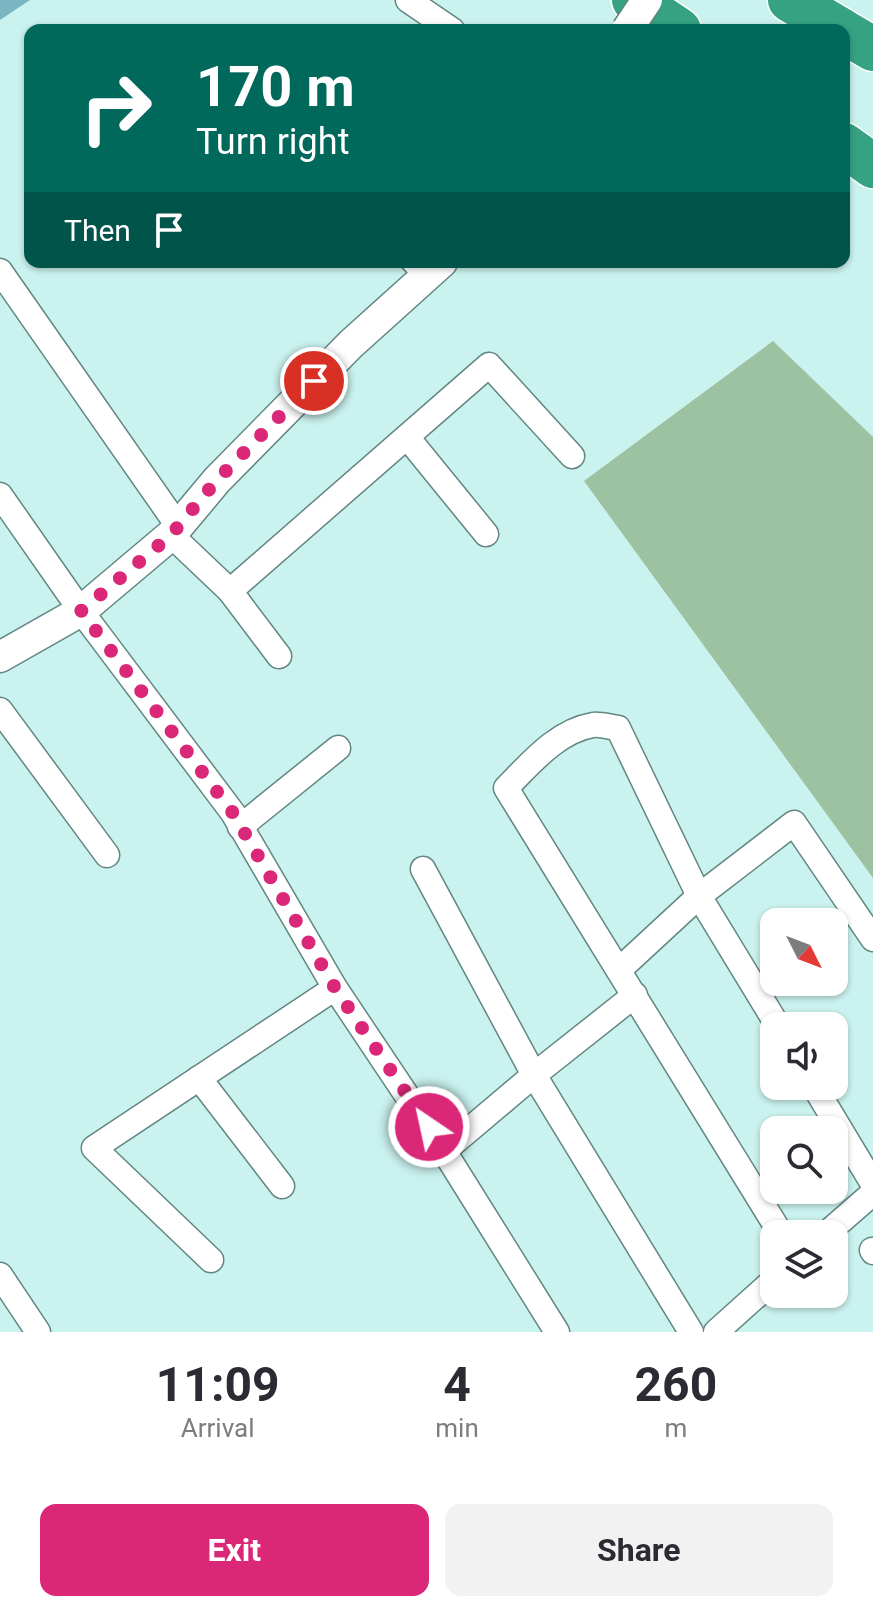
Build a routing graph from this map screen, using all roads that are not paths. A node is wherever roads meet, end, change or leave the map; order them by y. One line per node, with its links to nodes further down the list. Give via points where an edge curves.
1 (408, 0): 5 (street)
2 (634, 0): 7 (highway)
3 (647, 0): 6 (street, bridge)
4 (790, 0): 8 (highway)
5 (443, 24)
6 (631, 24)
7 (670, 24)
8 (830, 24)
9 (850, 36): 10 (highway)
10 (873, 49)
11 (850, 149): 12 (highway)
12 (873, 166)
13 (423, 268): 18 (street)
14 (0, 271): 18 (street)
15 (407, 437): 16 (street, via 489,365); 19 (street); 20 (street)
16 (572, 456)
17 (0, 495): 21 (street)
18 (174, 530): 20 (street); 21 (street)
19 (486, 534)
20 (230, 591): 22 (street)
21 (81, 611): 23 (street); 26 (street)
22 (279, 656)
23 (0, 657)
24 (0, 710): 27 (street)
25 (338, 748): 26 (street)
26 (240, 827): 32 (street)
27 (107, 855)
28 (423, 869): 35 (street)
29 (699, 896): 30 (street, via 794,823); 31 (street); 31 (street, via 618,728 593,725 541,752 506,788); 34 (street)
30 (873, 939)
31 (619, 970): 33 (street)
32 (335, 988): 36 (street); 38 (street)
33 (635, 995): 35 (street); 42 (street)
34 (769, 1012)
35 (534, 1075): 38 (street); 49 (street)
36 (199, 1078): 40 (street); 44 (street, via 94,1148)
37 (822, 1100): 39 (street)
38 (444, 1151): 48 (street)
39 (873, 1184)
40 (282, 1186)
41 (873, 1193): 43 (street)
42 (772, 1220)
43 (842, 1220)
44 (211, 1260)
45 (0, 1275): 47 (street)
46 (760, 1293): 50 (street)
47 (38, 1332)
48 (557, 1332)
49 (691, 1332)
50 (716, 1332)

